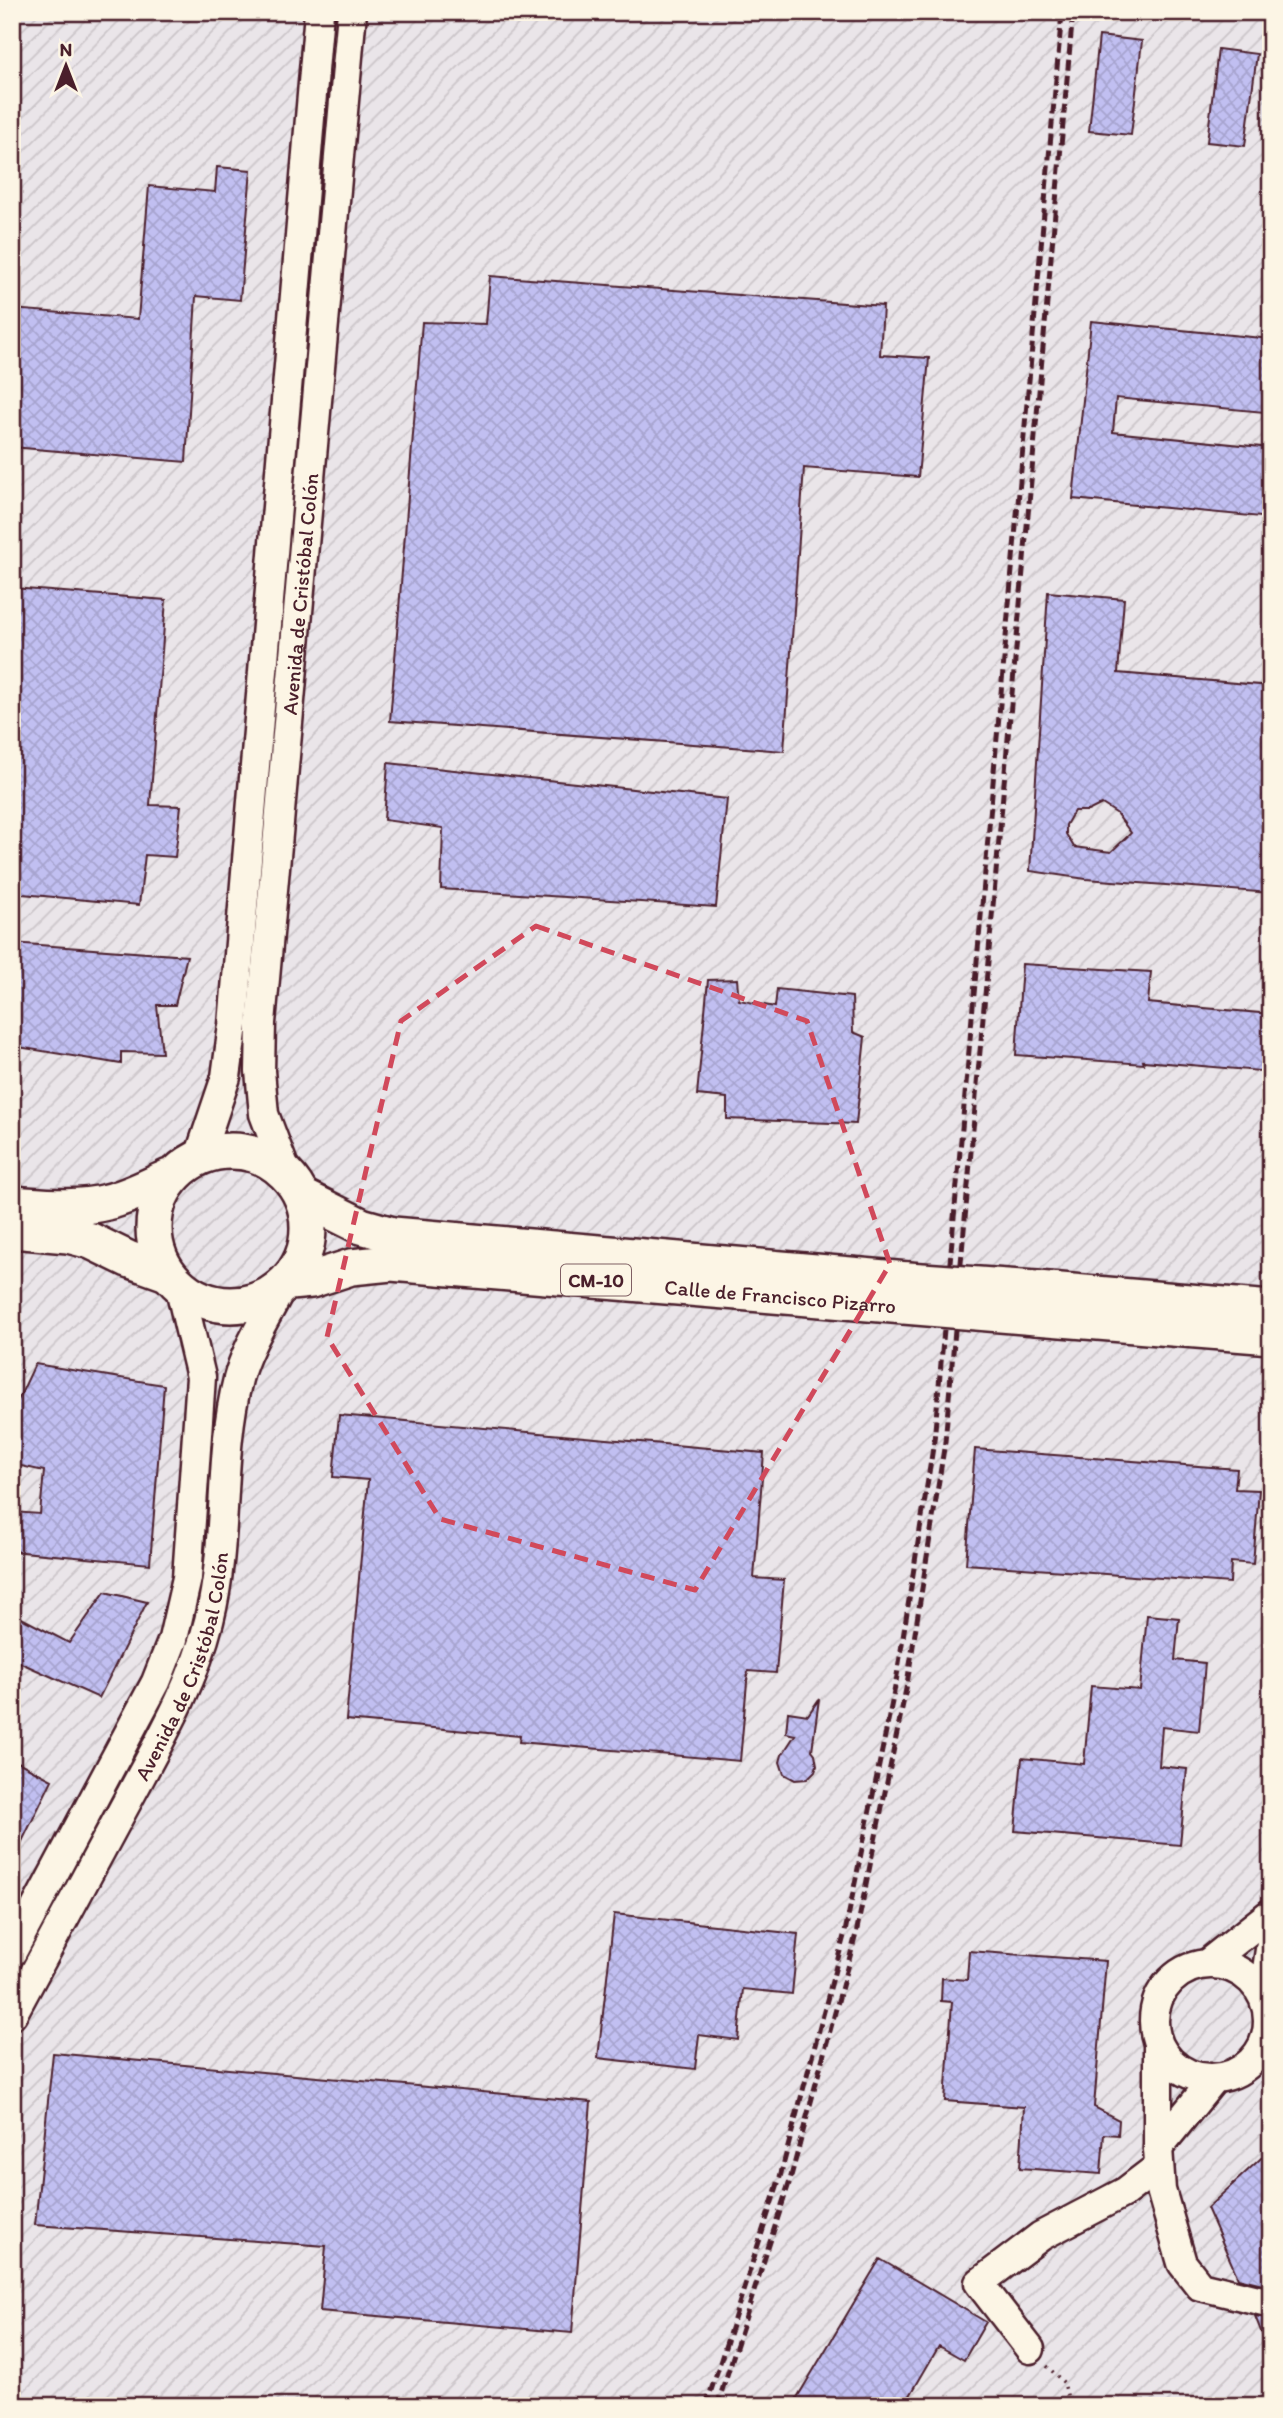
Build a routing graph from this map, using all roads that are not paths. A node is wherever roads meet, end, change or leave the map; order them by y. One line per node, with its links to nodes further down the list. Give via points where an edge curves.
1 (319, 12): 3 (street, Avenida de Cristóbal Colón, via 233,1025 226,1077)
2 (352, 12): 5 (street, Avenida de Cristóbal Colón, via 261,1023 264,1114)
3 (199, 1157): 4 (main road, CM-10); 5 (main road, CM-10, via 249,1155)
4 (169, 1177): 6 (main road, CM-10, via 105,1203); 8 (main road, via 158,1195 153,1239)
5 (295, 1185): 9 (main road, via 309,1216 307,1239 302,1260); 10 (main road, Calle de Francisco Pizarro / CM-10, via 361,1226 393,1235)
6 (12, 1204)
7 (12, 1230): 8 (main road, CM-10, via 92,1241)
8 (173, 1279): 9 (main road, CM-10, via 201,1298 226,1304 263,1300); 14 (street, Avenida de Cristóbal Colón, via 201,1377 187,1578 173,1639 156,1682)
9 (285, 1287): 10 (main road, Calle de Francisco Pizarro / CM-10, via 351,1267 391,1263); 17 (street, Avenida de Cristóbal Colón, via 238,1376 219,1562 194,1671)
10 (906, 1293): 11 (main road, Calle de Francisco Pizarro / CM-10, bridge)
11 (1268, 1323)
12 (1271, 1913): 15 (street)
13 (1271, 1943): 16 (street)
14 (12, 1952)
15 (1208, 1963): 16 (street, via 1230,1966 1250,1978); 18 (street, via 1186,1969 1167,1982 1156,2002 1153,2024)
16 (1264, 1996): 19 (street, via 1269,2018 1266,2040 1254,2060 1236,2073)
17 (12, 2015)
18 (1158, 2046): 19 (street, via 1172,2064 1192,2076); 20 (street)
19 (1214, 2079): 20 (street)
20 (1158, 2157): 21 (street, via 1161,2190 1182,2263 1200,2286); 22 (street, via 1125,2192 1041,2236 979,2283)
21 (1271, 2303)
22 (1030, 2349)

